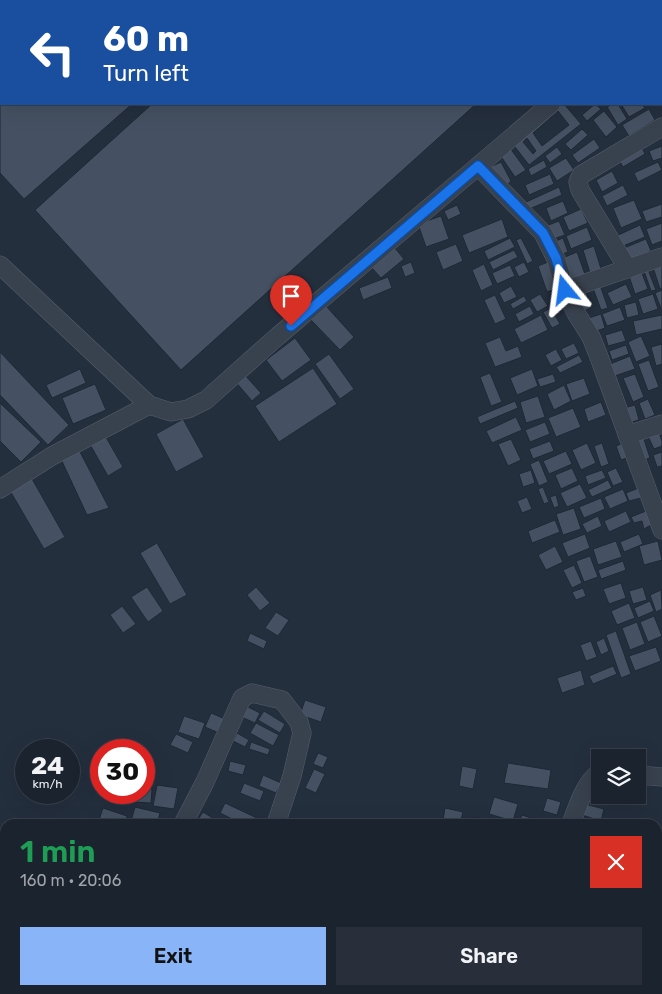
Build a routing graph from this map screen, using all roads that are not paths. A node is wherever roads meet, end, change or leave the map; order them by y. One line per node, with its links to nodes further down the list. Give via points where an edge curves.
1 (550, 105): 3 (street)
2 (662, 127): 6 (street, via 581,175 578,182)
3 (478, 166): 7 (street, via 543,233 556,258); 8 (street, via 206,400 188,409 171,412)
4 (662, 257): 6 (street)
5 (0, 265): 8 (street)
6 (628, 269): 7 (street)
7 (565, 290): 10 (street, via 591,337)
8 (149, 405): 11 (street, via 52,456)
9 (662, 424): 10 (street)
10 (627, 435): 12 (street)
11 (0, 488)
12 (662, 530)
13 (646, 776): 14 (street)
14 (662, 777)
15 (591, 782): 18 (street)
16 (186, 819): 17 (street, via 242,698 252,693 282,700 299,722 302,733)
17 (278, 819)
18 (573, 819)

